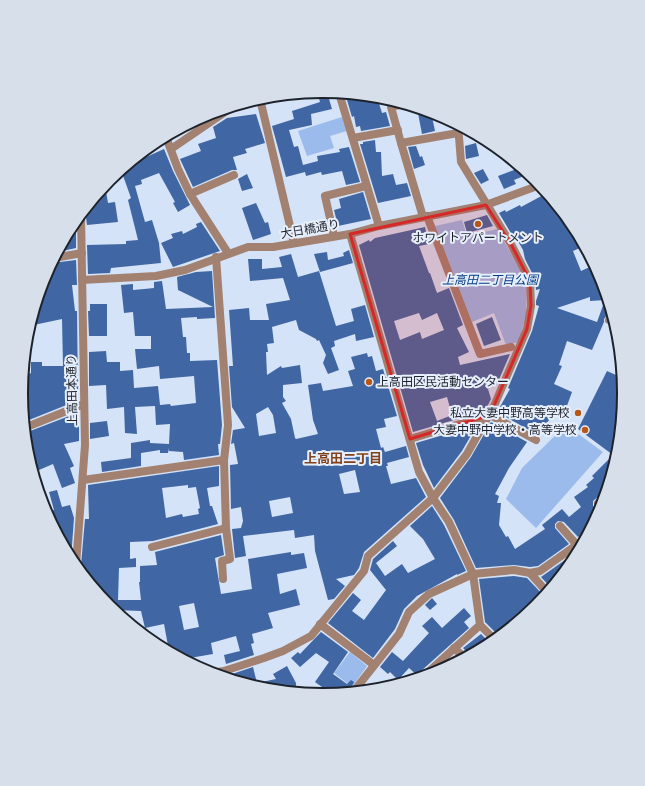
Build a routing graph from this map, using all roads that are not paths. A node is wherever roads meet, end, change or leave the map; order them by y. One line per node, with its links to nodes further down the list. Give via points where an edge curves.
1 (341, 99): 8 (street)
2 (261, 105): 22 (street)
3 (391, 107): 5 (street)
4 (215, 119): 11 (street)
5 (398, 130): 8 (street); 10 (street)
6 (455, 130): 10 (street)
7 (458, 132): 16 (street, via 461,162)
8 (353, 138): 13 (street)
9 (168, 142): 11 (street)
10 (401, 143): 17 (street)
11 (171, 149): 15 (street)
12 (234, 174): 15 (street)
13 (366, 186): 19 (street); 21 (street, via 325,196)
14 (533, 187): 16 (street, 大日橋通り)
15 (190, 194): 24 (street)
16 (486, 205): 17 (street, 大日橋通り); 30 (street, via 511,244 530,281 531,306 527,330)
17 (425, 217): 19 (street, 大日橋通り); 28 (street, via 480,354)
18 (81, 225): 23 (street, 上高田本通り)
19 (379, 226): 20 (street, 大日橋通り)
20 (350, 234): 21 (street, 大日橋通り); 32 (street)
21 (334, 236): 22 (street, 大日橋通り)
22 (294, 243): 24 (street, 大日橋通り, via 272,247 248,247)
23 (82, 253): 25 (street); 27 (street, 上高田本通り)
24 (228, 253): 26 (street, 大日橋通り)
25 (61, 257)
26 (216, 257): 27 (street, 大日橋通り, via 185,270 156,276); 34 (street, via 228,425)
27 (82, 280): 29 (street, 上高田本通り)
28 (511, 346)
29 (84, 404): 31 (street); 35 (street, 上高田本通り)
30 (490, 415): 32 (street); 33 (street); 36 (street, via 467,454)
31 (30, 425)
32 (410, 439): 36 (street, via 419,472)
33 (536, 440)
34 (224, 460): 35 (street); 38 (street)
35 (83, 480): 42 (street, 上高田本通り)
36 (433, 498): 44 (street, via 449,522); 47 (street, via 368,556 364,571)
37 (560, 526): 39 (street)
38 (226, 528): 40 (street); 45 (street, via 230,559 222,561)
39 (575, 544)
40 (152, 547)
41 (574, 547): 43 (street, via 540,572)
42 (74, 550)
43 (530, 573): 44 (street, via 514,570); 46 (street)
44 (473, 574): 48 (street); 53 (street, via 429,594 409,612 399,634)
45 (223, 579)
46 (543, 588)
47 (320, 624): 53 (street); 54 (street, via 305,640)
48 (480, 625): 49 (street); 50 (street)
49 (490, 635)
50 (454, 648): 51 (street); 52 (street)
51 (460, 653)
52 (436, 664)
53 (374, 665): 55 (street)
54 (229, 672)
55 (358, 685)

